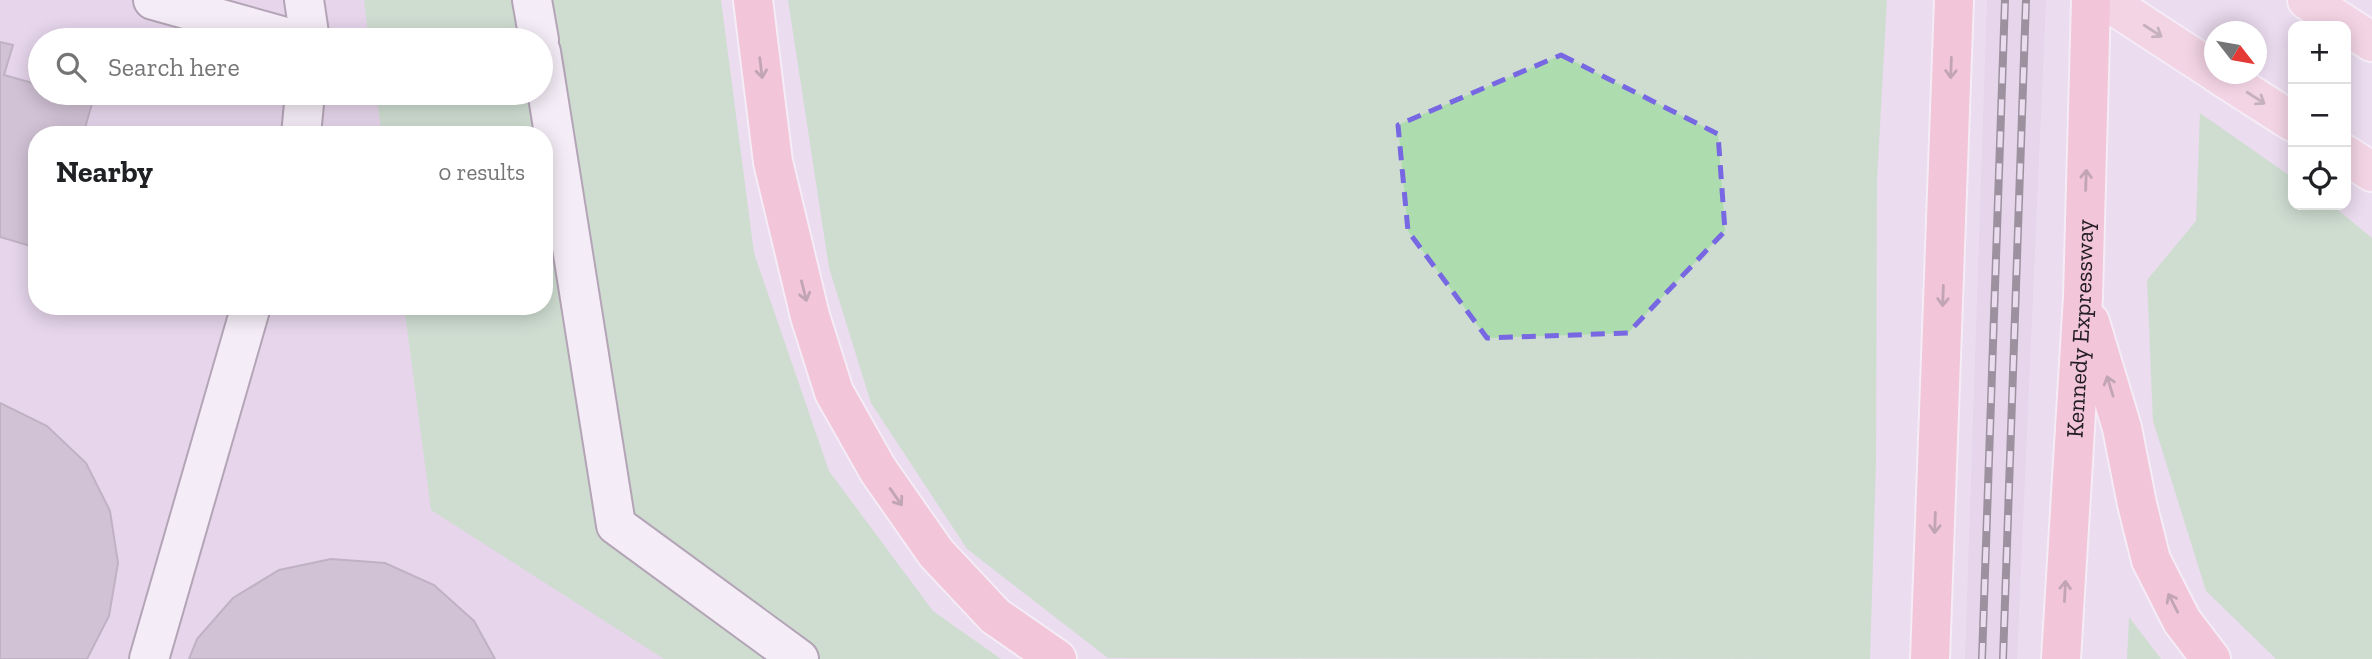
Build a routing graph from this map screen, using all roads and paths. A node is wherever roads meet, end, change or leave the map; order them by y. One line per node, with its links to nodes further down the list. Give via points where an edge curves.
1 (153, 0): 9 (street)
2 (304, 0): 10 (street)
3 (532, 0): 11 (street)
4 (753, 0): 27 (highway, one-way to 27, via 773,162 810,316 834,392 878,470 936,553 995,616)
5 (1954, 0): 28 (highway, one-way to 28)
6 (2091, 0): 23 (highway, Kennedy Expressway, one-way to 6)
7 (2105, 0): 13 (main road, one-way to 13)
8 (2307, 0): 12 (main road)
9 (253, 28)
10 (308, 28)
11 (537, 28)
12 (2372, 41)
13 (2204, 64)
14 (2235, 84): 17 (main road, one-way to 17)
15 (304, 105): 18 (street)
16 (549, 105): 19 (street)
17 (2288, 119)
18 (302, 126)
19 (553, 126)
20 (553, 128): 26 (street, via 616,525)
21 (2351, 158): 22 (main road)
22 (2372, 172)
23 (2083, 297): 29 (highway, Kennedy Expressway, one-way to 23); 30 (highway, one-way to 23, via 2182,621 2151,560 2122,428)
24 (248, 315): 25 (street)
25 (149, 659)
26 (799, 659)
27 (1056, 659)
28 (1930, 659)
29 (2061, 659)
30 (2211, 659)

